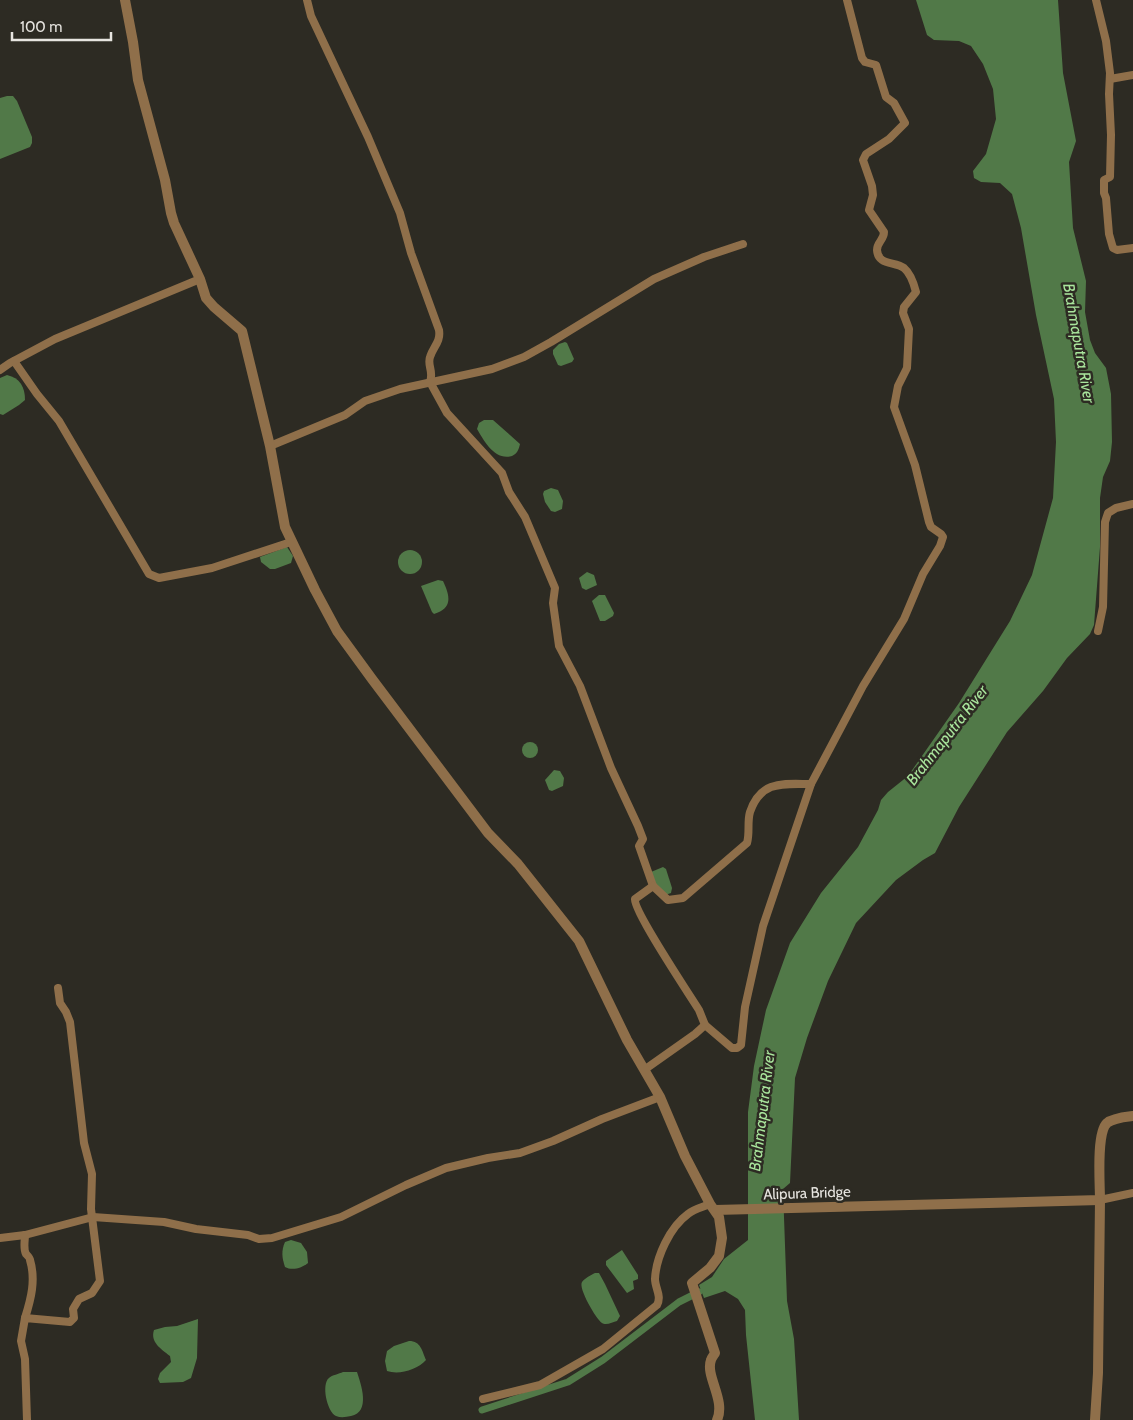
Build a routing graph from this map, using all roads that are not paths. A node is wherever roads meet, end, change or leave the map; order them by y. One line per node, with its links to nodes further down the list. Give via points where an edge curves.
1 (125, 0): 9 (street, via 138,80 171,213)
2 (307, 0): 12 (street, via 311,16 400,213 439,330 439,341 429,358)
3 (846, 0): 17 (street, via 862,58 864,62 876,65 886,97 894,104 904,123 862,160 872,186 869,210 884,232 877,253 884,262 905,269 916,292 903,313 909,329 907,368 898,386 894,406 915,465 929,522 942,537 904,620 863,686)
4 (1096, 0): 6 (street, via 1106,41)
5 (1133, 75): 6 (street)
6 (1110, 79): 8 (street, via 1110,177 1104,180 1104,193 1112,245 1117,250)
7 (743, 244): 12 (street, via 654,279 524,357 492,369)
8 (1133, 248)
9 (200, 279): 10 (street, via 55,339); 13 (street, via 206,298 242,331)
10 (14, 361): 11 (street); 15 (street, via 58,421 149,574 159,578 204,570)
11 (0, 370)
12 (430, 382): 13 (street, via 365,401 345,415); 18 (street, via 447,413 502,473 547,566 555,588 553,603 559,646 580,686 611,768 638,826 643,840 639,846)
13 (270, 446): 15 (street, via 285,527)
14 (1133, 504): 16 (street, via 1108,513 1105,522 1103,607)
15 (291, 542): 21 (street, via 338,632 488,833 518,864 579,941)
16 (1098, 631)
17 (811, 784): 18 (street, via 782,784 763,792 750,812 747,843 683,898 668,900); 20 (street, via 763,926 745,1007 741,1045 732,1048)
18 (653, 886): 20 (street, via 635,899 635,904)
19 (58, 988): 27 (street, via 60,1003 70,1022 84,1144 92,1174)
20 (705, 1025): 21 (street)
21 (644, 1070): 22 (street)
22 (660, 1097): 26 (street, via 685,1156); 27 (street, via 520,1153 446,1168 341,1216 272,1238 164,1222)
23 (1133, 1116): 25 (street, via 1108,1122 1104,1127 1100,1143)
24 (1133, 1192): 25 (street)
25 (1100, 1200): 26 (street, Alipura Bridge, via 741,1209); 34 (street)
26 (712, 1207): 31 (street, via 688,1214 673,1231 658,1261 655,1281 660,1299 658,1305 603,1349 540,1386); 33 (street, via 719,1217 722,1238 718,1256 692,1286 715,1353 710,1362 720,1407)
27 (93, 1217): 28 (street); 30 (street, via 100,1281 92,1293 79,1299 72,1309 74,1318 70,1322)
28 (25, 1235): 29 (street); 30 (street, via 25,1250 30,1258 33,1280)
29 (0, 1238)
30 (26, 1318): 32 (street, via 22,1341)
31 (482, 1399)
32 (27, 1420)
33 (717, 1420)
34 (1096, 1420)

